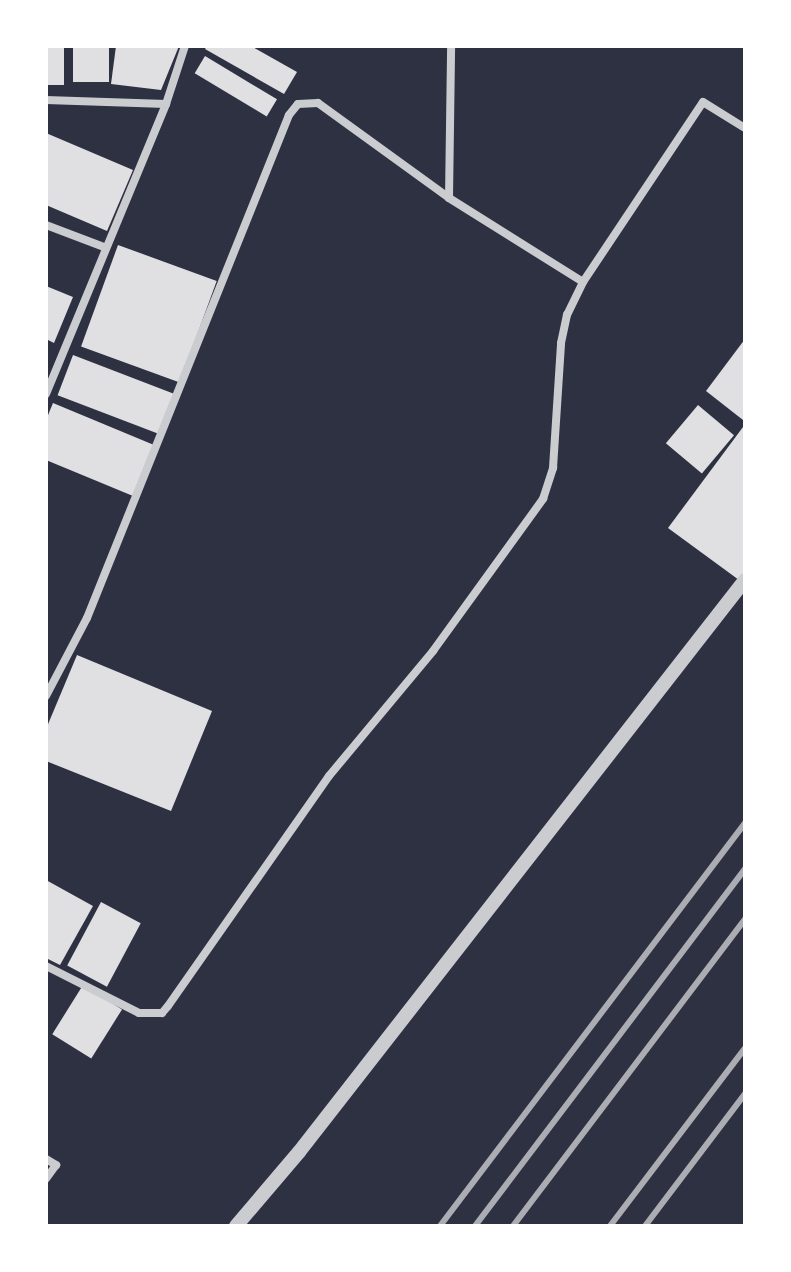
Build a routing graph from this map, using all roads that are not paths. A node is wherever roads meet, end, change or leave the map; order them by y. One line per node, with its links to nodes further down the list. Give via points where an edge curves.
1 (185, 46): 4 (street)
2 (451, 46): 6 (street)
3 (46, 100): 4 (street)
4 (166, 104): 8 (street)
5 (745, 128): 9 (street, via 703,102)
6 (449, 198): 9 (street); 12 (street, via 318,103 298,104 289,115 87,618)
7 (46, 225): 8 (street)
8 (104, 247): 10 (street)
9 (583, 282): 13 (street, via 561,343 553,468 543,499 433,651 329,776 168,1006 162,1013 139,1013)
10 (46, 394)
11 (745, 580): 16 (street)
12 (46, 696)
13 (46, 966)
14 (46, 1159): 15 (street, via 56,1165)
15 (46, 1179)
16 (236, 1226)

